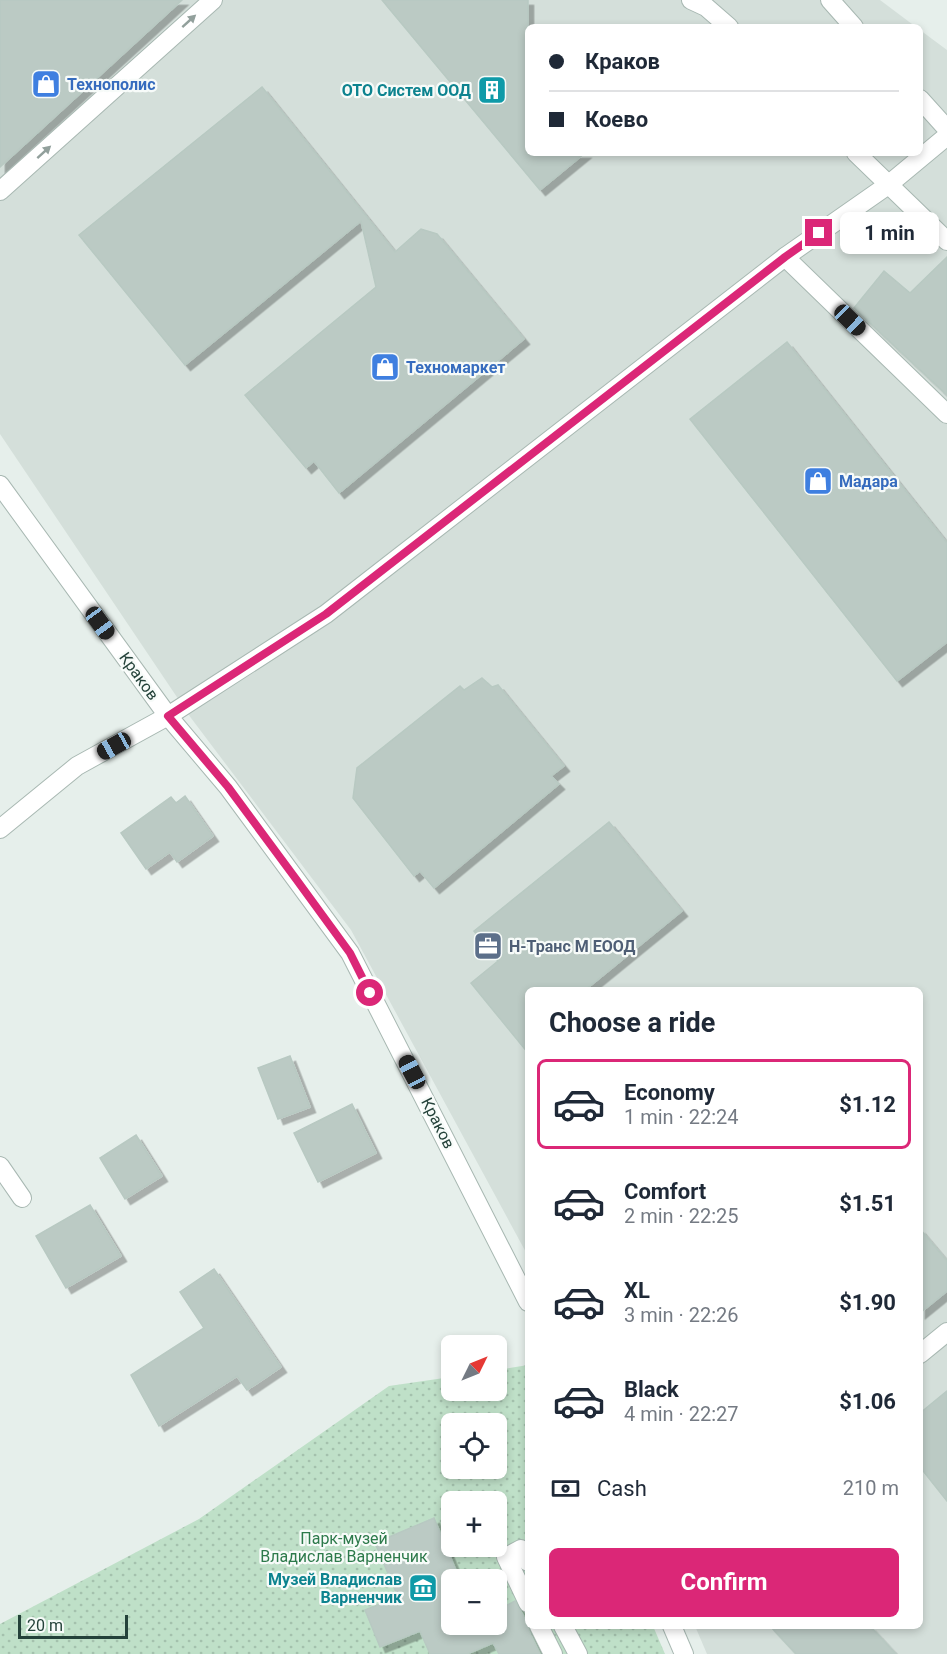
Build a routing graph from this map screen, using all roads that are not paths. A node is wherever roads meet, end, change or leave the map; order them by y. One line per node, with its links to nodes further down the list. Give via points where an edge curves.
1 (213, 0): 13 (street, one-way to 1)
2 (691, 0): 4 (street)
3 (830, 0): 5 (street)
4 (726, 24)
5 (851, 24)
6 (923, 102): 7 (street)
7 (947, 129)
8 (947, 136): 10 (street)
9 (859, 156): 12 (street)
10 (923, 156)
11 (923, 156): 12 (street)
12 (888, 185): 14 (street); 15 (street)
13 (0, 190)
14 (947, 241)
15 (785, 257): 16 (street); 18 (street, via 326,614)
16 (947, 414)
17 (0, 485): 18 (street, Краков)
18 (168, 716): 19 (street, via 77,766); 22 (street, Краков, via 228,787 350,953)
19 (0, 829)
20 (0, 1166): 21 (street)
21 (21, 1197)
22 (525, 1296)
23 (947, 1332): 24 (street)
24 (923, 1352)
25 (525, 1556): 26 (street, via 521,1549 506,1557)
26 (525, 1597)
27 (540, 1629): 30 (street)
28 (565, 1629): 31 (street)
29 (673, 1629): 32 (street)
30 (553, 1654)
31 (578, 1654)
32 (684, 1654)

